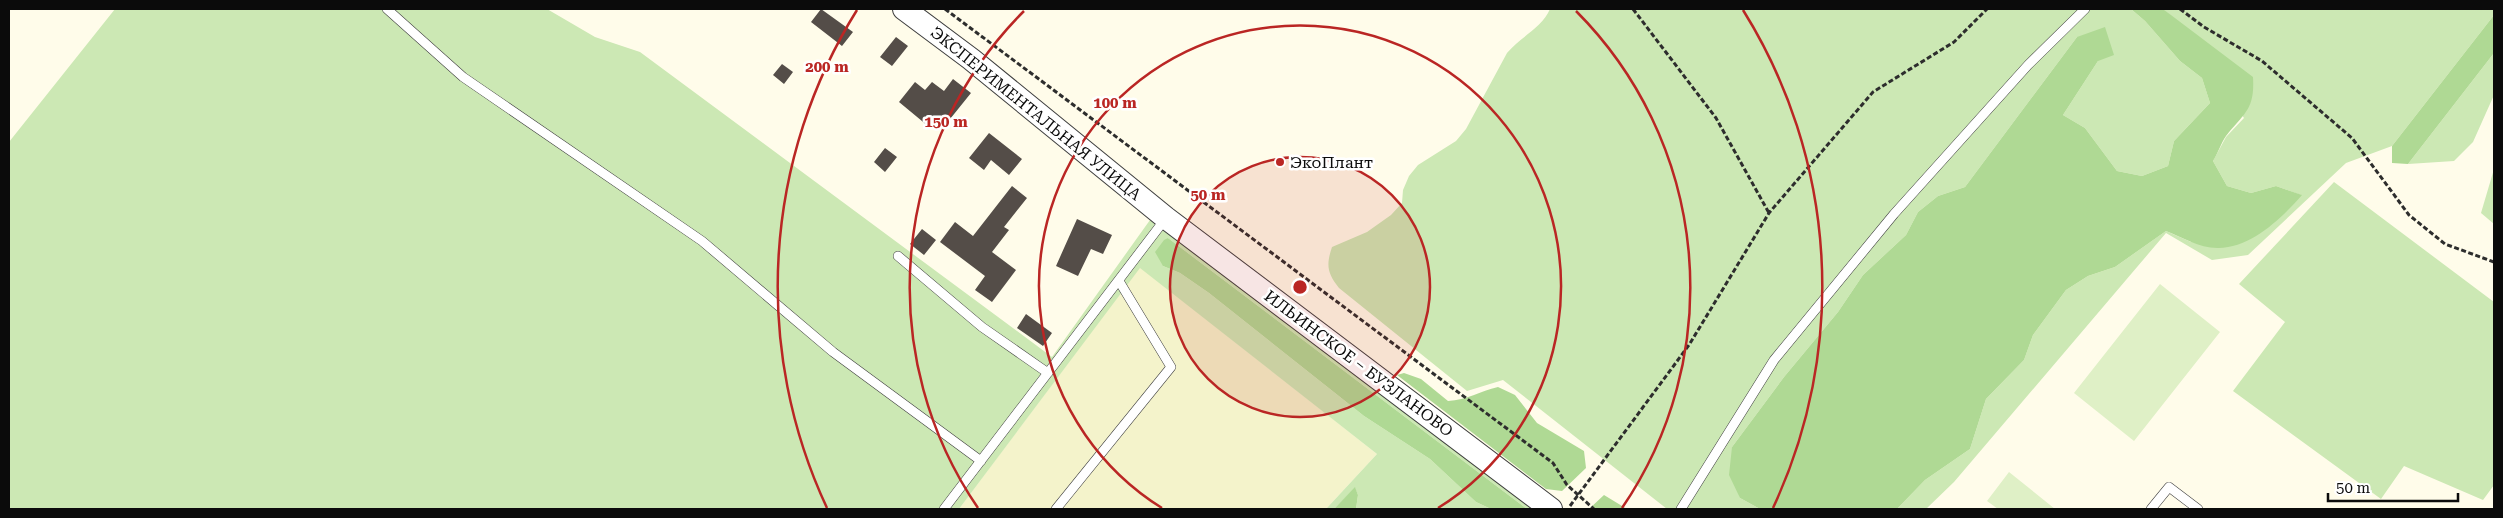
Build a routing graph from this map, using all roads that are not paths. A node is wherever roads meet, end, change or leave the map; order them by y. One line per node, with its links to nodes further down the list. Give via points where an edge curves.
1 (387, 9): 8 (lane, via 463,77 702,241 833,352)
2 (904, 9): 4 (street, ЭКСПЕРИМЕНТАЛЬНАЯ УЛИЦА, via 971,59)
3 (2085, 9): 12 (lane, via 2028,65 1894,214 1774,360)
4 (1166, 218): 6 (lane); 11 (street, ИЛЬИНСКОЕ – БУЗЛАНОВО)
5 (898, 256): 7 (lane, via 982,327)
6 (1119, 281): 7 (lane); 10 (lane, via 1171,367)
7 (1048, 373): 8 (lane)
8 (981, 461): 9 (lane)
9 (944, 509)
10 (1056, 509)
11 (1551, 509)
12 (1681, 509)
13 (2151, 509): 14 (lane, via 2168,487)
14 (2198, 509)

